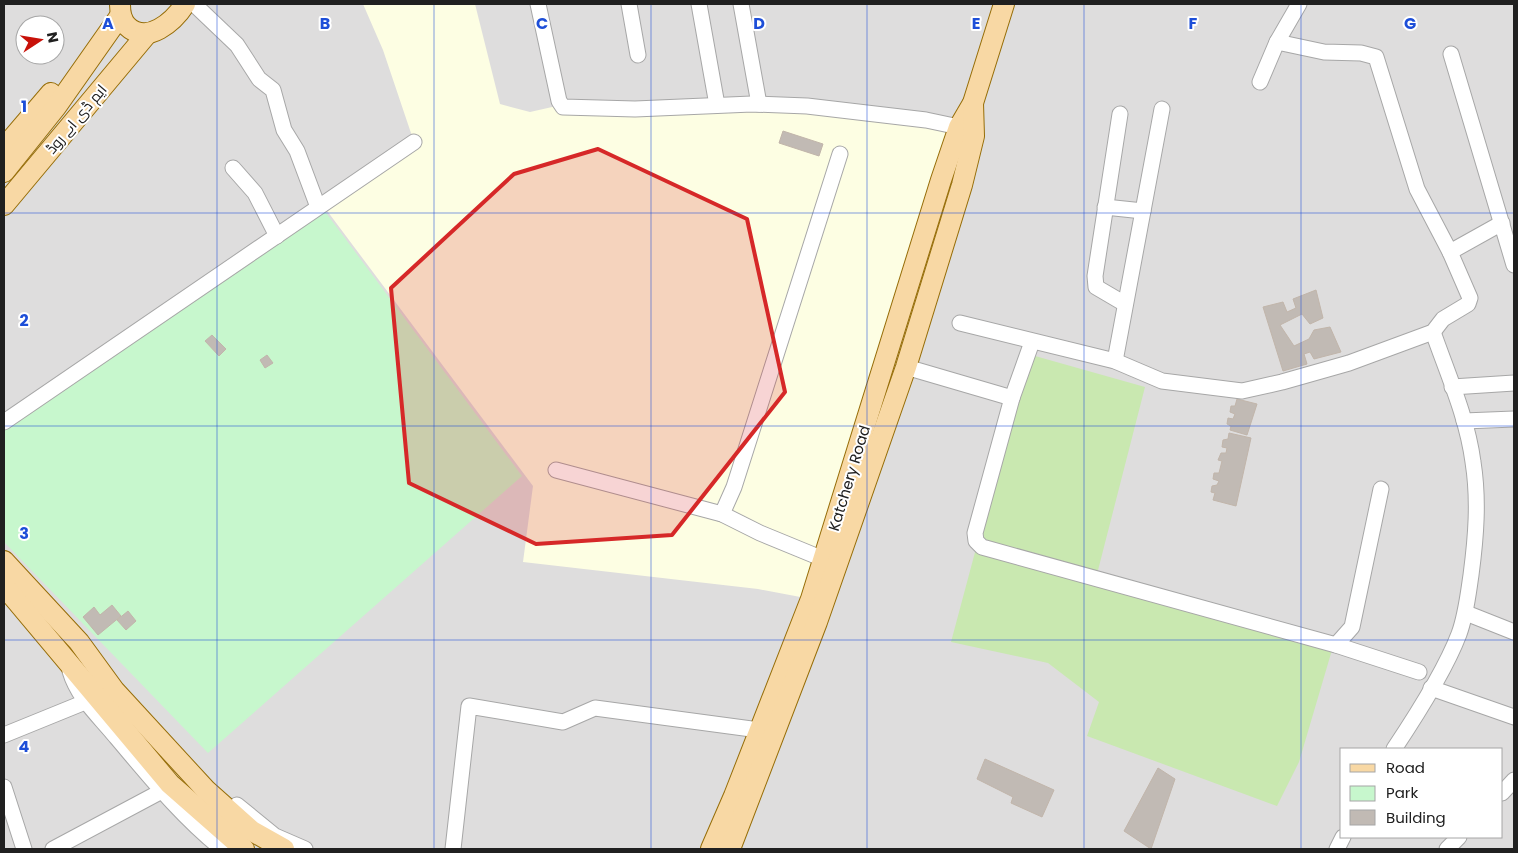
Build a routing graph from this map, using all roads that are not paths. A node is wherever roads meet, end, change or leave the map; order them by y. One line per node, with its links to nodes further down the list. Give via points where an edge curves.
1 (185, 4): 10 (main road, via 161,29)
2 (194, 4): 30 (street, via 237,45 259,80 273,90 284,130 297,151)
3 (538, 4): 17 (street, via 561,106 635,109)
4 (629, 4): 13 (street)
5 (699, 4): 17 (street)
6 (740, 4): 16 (street)
7 (1004, 4): 15 (main road, Katchery Road)
8 (1299, 4): 11 (street)
9 (120, 8): 10 (main road, via 126,25); 22 (main road); 25 (main road, ایم ڈی اے روڈ, via 66,94)
10 (141, 33): 27 (main road, ایم ڈی اے روڈ); 29 (main road, ایم ڈی اے روڈ)
11 (1277, 42): 14 (street); 35 (street, via 1324,52 1362,53 1376,57 1417,190)
12 (1451, 54): 33 (street)
13 (638, 55)
14 (1260, 82)
15 (973, 103): 20 (main road, Katchery Road); 28 (main road, Katchery Road, via 974,136)
16 (759, 104): 17 (street); 20 (street, via 807,106)
17 (717, 105)
18 (1162, 109): 32 (street)
19 (1120, 114): 31 (street)
20 (959, 127): 26 (main road, Katchery Road)
21 (414, 142): 30 (street)
22 (4, 148)
23 (840, 154): 54 (street, via 734,487)
24 (233, 168): 34 (street, via 255,193)
25 (4, 172)
26 (941, 180): 28 (main road); 38 (main road, Katchery Road)
27 (4, 185)
28 (962, 185): 39 (main road, Katchery Road)
29 (4, 205)
30 (318, 207): 34 (street)
31 (1106, 207): 32 (street); 37 (street, via 1096,287)
32 (1143, 210): 37 (street)
33 (1502, 223): 35 (street); 36 (street)
34 (276, 236): 50 (street)
35 (1450, 252): 41 (street, via 1470,301 1444,318)
36 (1514, 265)
37 (1125, 304): 43 (street)
38 (902, 309): 39 (main road); 51 (main road, Katchery Road)
39 (922, 315): 44 (main road, Katchery Road)
40 (960, 323): 42 (street)
41 (1433, 332): 43 (street, via 1349,363 1242,391 1162,381); 46 (street)
42 (1032, 342): 43 (street); 47 (street)
43 (1115, 361)
44 (906, 367): 47 (street); 51 (main road, Katchery Road)
45 (1514, 383): 46 (street)
46 (1452, 387): 49 (street)
47 (1012, 398): 62 (street, via 975,533 976,541 982,547)
48 (1514, 419): 49 (street)
49 (1464, 421): 58 (street, via 1473,462 1477,508)
50 (4, 422)
51 (874, 428): 56 (main road, Katchery Road)
52 (556, 470): 54 (street)
53 (1381, 489): 62 (street, via 1352,627)
54 (722, 514): 56 (street)
55 (4, 561): 61 (main road)
56 (830, 562): 59 (main road, Katchery Road)
57 (4, 586): 65 (main road, via 67,661)
58 (1466, 613): 60 (street); 64 (street, via 1459,635)
59 (810, 620): 67 (main road, Katchery Road); 83 (main road, Katchery Road)
60 (1514, 632)
61 (79, 642): 79 (main road, via 114,690 206,790 252,831); 80 (street, via 227,797 275,836)
62 (1336, 645): 63 (street)
63 (1419, 672)
64 (1431, 688): 66 (street); 69 (street)
65 (92, 700): 68 (street); 72 (street); 78 (main road, via 170,784)
66 (1514, 717)
67 (758, 730): 81 (street, via 595,708 563,722 469,706); 82 (main road, Katchery Road)
68 (4, 735)
69 (1395, 748)
70 (1514, 780): 73 (street)
71 (4, 787): 75 (street)
72 (160, 792): 76 (street); 77 (street, via 194,827)
73 (1503, 792)
74 (1343, 838): 84 (street)
75 (24, 849)
76 (53, 849)
77 (222, 849)
78 (244, 849)
79 (284, 849)
80 (305, 849)
81 (453, 849)
82 (711, 849)
83 (730, 849)
84 (1337, 849)

